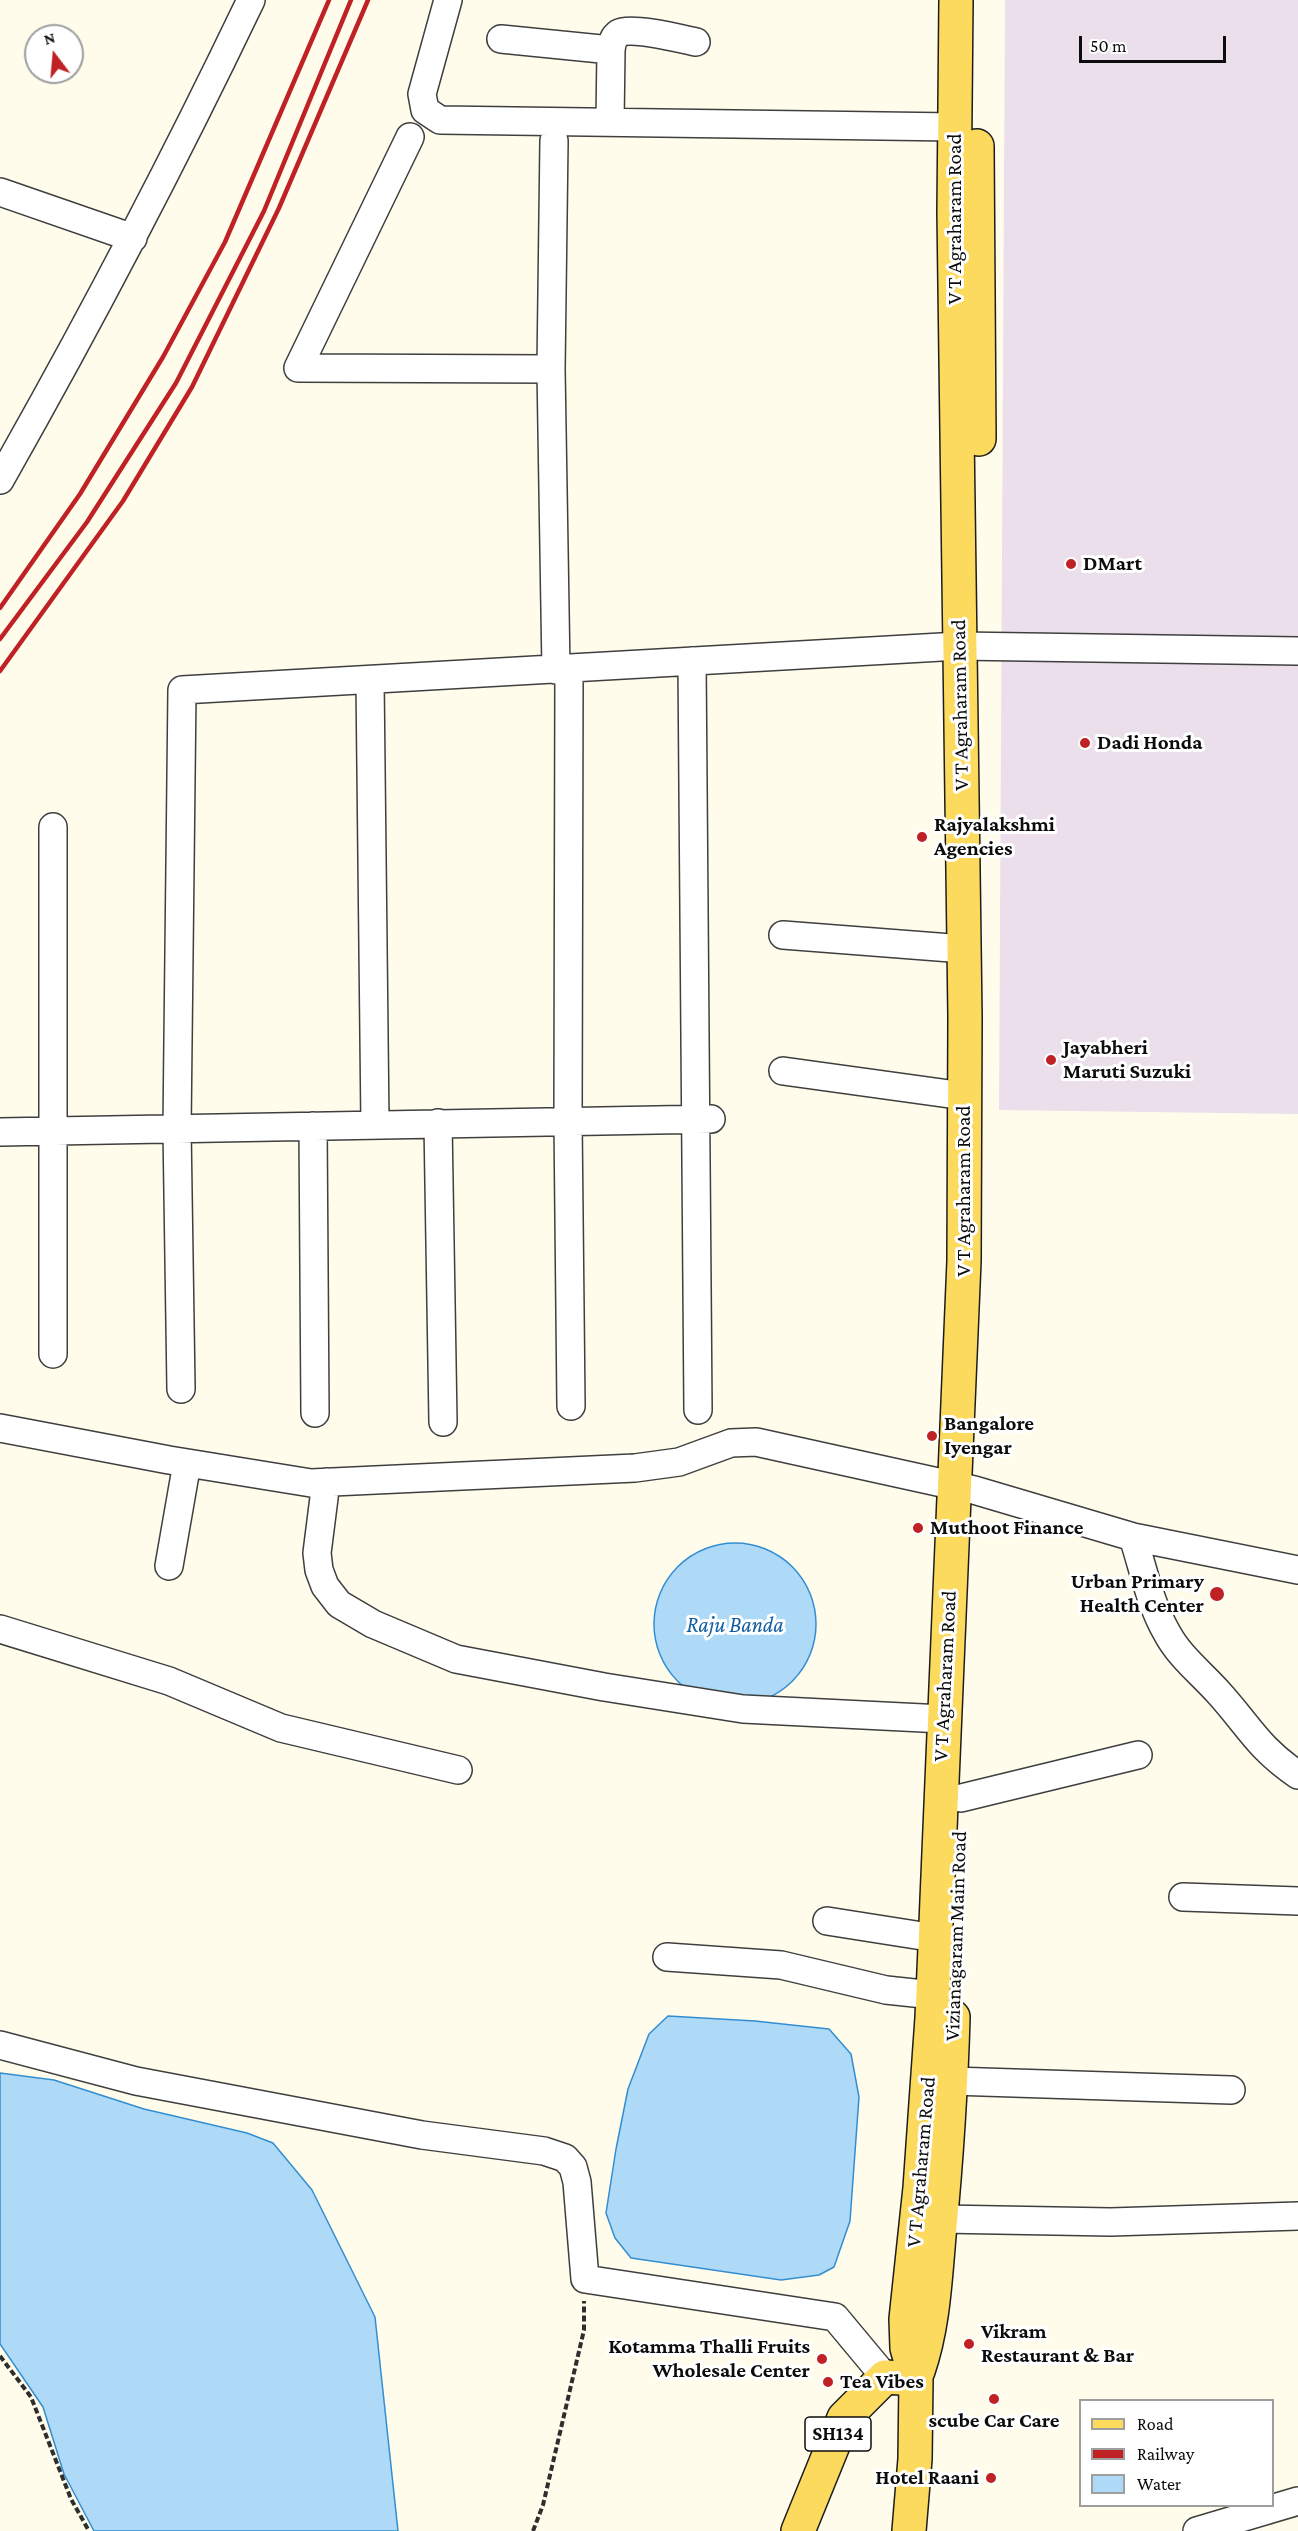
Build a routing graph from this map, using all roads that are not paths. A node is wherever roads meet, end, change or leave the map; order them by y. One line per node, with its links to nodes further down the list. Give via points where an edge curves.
1 (251, 0): 13 (street)
2 (448, 0): 8 (street, via 422,94 424,110 433,117)
3 (957, 0): 9 (main road, V T Agraharam Road)
4 (975, 0): 16 (main road, V T Agraharam Road, via 979,370)
5 (501, 39): 7 (street)
6 (696, 42): 7 (street, via 624,31 613,40)
7 (611, 50): 8 (street)
8 (609, 122): 9 (street)
9 (955, 127): 16 (main road, V T Agraharam Road)
10 (410, 137): 14 (street, via 298,368)
11 (554, 141): 14 (street)
12 (0, 192): 13 (street)
13 (133, 238): 15 (street)
14 (551, 369): 19 (street)
15 (0, 480)
16 (969, 646): 17 (street); 18 (street); 23 (main road, V T Agraharam Road); 43 (main road, V T Agraharam Road, via 984,1044 981,1332)
17 (1298, 651)
18 (692, 662): 19 (street); 26 (street)
19 (562, 669): 20 (street); 27 (street)
20 (370, 680): 29 (street); 31 (street, via 182,690)
21 (53, 826): 32 (street)
22 (783, 935): 23 (street)
23 (964, 949): 25 (main road, V T Agraharam Road)
24 (783, 1071): 25 (street)
25 (964, 1096): 43 (main road, V T Agraharam Road)
26 (704, 1119): 27 (street); 37 (street)
27 (568, 1121): 28 (street); 36 (street)
28 (438, 1123): 29 (street); 39 (street)
29 (375, 1125): 30 (street)
30 (313, 1126): 31 (street); 38 (street)
31 (177, 1128): 32 (street); 35 (street)
32 (53, 1131): 33 (street); 34 (street)
33 (0, 1132)
34 (53, 1354)
35 (181, 1389)
36 (571, 1406)
37 (698, 1410)
38 (315, 1413)
39 (444, 1422)
40 (0, 1428): 41 (street)
41 (187, 1463): 42 (street, via 311,1483); 45 (street)
42 (326, 1482): 43 (street, via 635,1468 679,1462 731,1443 756,1442); 48 (street, via 316,1553 325,1586 339,1604 373,1624 456,1659 743,1709)
43 (964, 1488): 44 (street); 48 (main road, V T Agraharam Road); 52 (main road, Vizianagaram Main Road)
44 (1133, 1537): 46 (street); 51 (street, via 1167,1634 1229,1704 1254,1739 1274,1759)
45 (169, 1566)
46 (1298, 1570)
47 (0, 1629): 50 (street, via 170,1681 281,1728)
48 (943, 1719): 56 (main road, V T Agraharam Road)
49 (1138, 1755): 52 (street)
50 (459, 1770)
51 (1298, 1774)
52 (961, 1798): 60 (main road, Vizianagaram Main Road)
53 (1183, 1897): 54 (street)
54 (1298, 1901)
55 (827, 1921): 56 (street)
56 (935, 1938): 58 (main road, V T Agraharam Road)
57 (667, 1957): 58 (street, via 782,1965 886,1990)
58 (933, 1995): 64 (main road, V T Agraharam Road, via 920,2188 906,2319 907,2348)
59 (0, 2045): 64 (street, via 136,2082 422,2135 544,2151 565,2158 573,2166 577,2182 585,2279 835,2317)
60 (952, 2081): 61 (street); 63 (main road, Vizianagaram Main Road)
61 (1231, 2090)
62 (1298, 2216): 63 (street, via 1111,2222)
63 (941, 2219): 64 (main road, Vizianagaram Main Road, via 927,2344)
64 (900, 2378): 66 (main road, SH134, via 844,2418); 67 (main road, via 915,2460)
65 (1298, 2500): 68 (street)
66 (798, 2531)
67 (909, 2531)
68 (1197, 2531)

